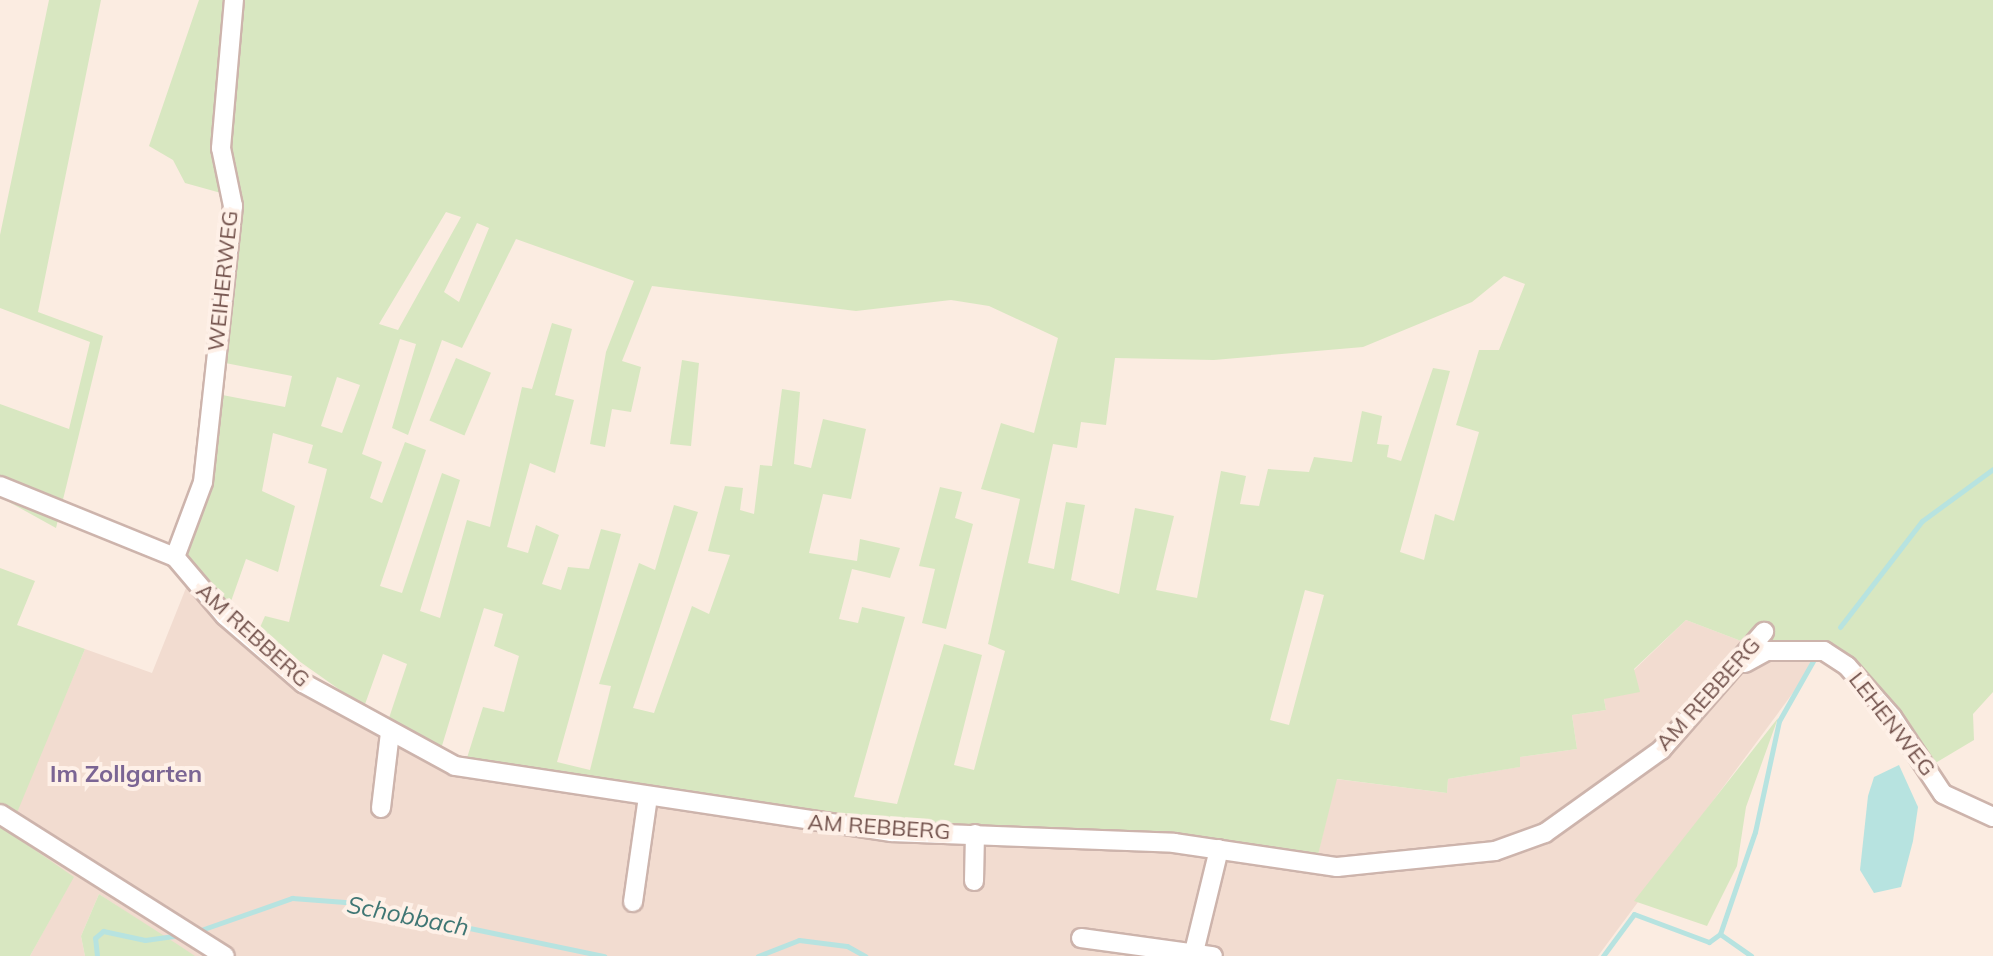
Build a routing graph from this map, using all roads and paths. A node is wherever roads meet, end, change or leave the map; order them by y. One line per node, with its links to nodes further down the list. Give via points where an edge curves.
1 (234, 0): 3 (street, WEIHERWEG, via 221,148 233,206 203,482)
2 (0, 486): 3 (street, AM REBBERG)
3 (175, 557): 6 (street, AM REBBERG, via 225,616 303,683)
4 (1764, 632): 5 (street, AM REBBERG)
5 (1739, 666): 10 (street, LEHENWEG, via 1767,651 1824,651 1847,666 1892,717 1943,794); 12 (street, AM REBBERG, via 1661,750 1545,833 1495,851 1363,868)
6 (390, 732): 7 (street, AM REBBERG, via 470,771); 8 (street)
7 (648, 797): 11 (street, AM REBBERG, via 891,832); 14 (street)
8 (381, 808)
9 (0, 814): 17 (street)
10 (1993, 817)
11 (975, 834): 12 (street, AM REBBERG); 13 (street)
12 (1219, 849): 16 (street)
13 (974, 881)
14 (633, 902)
15 (1081, 938): 16 (street)
16 (1193, 954): 18 (street)
17 (225, 956)
18 (1213, 956)

